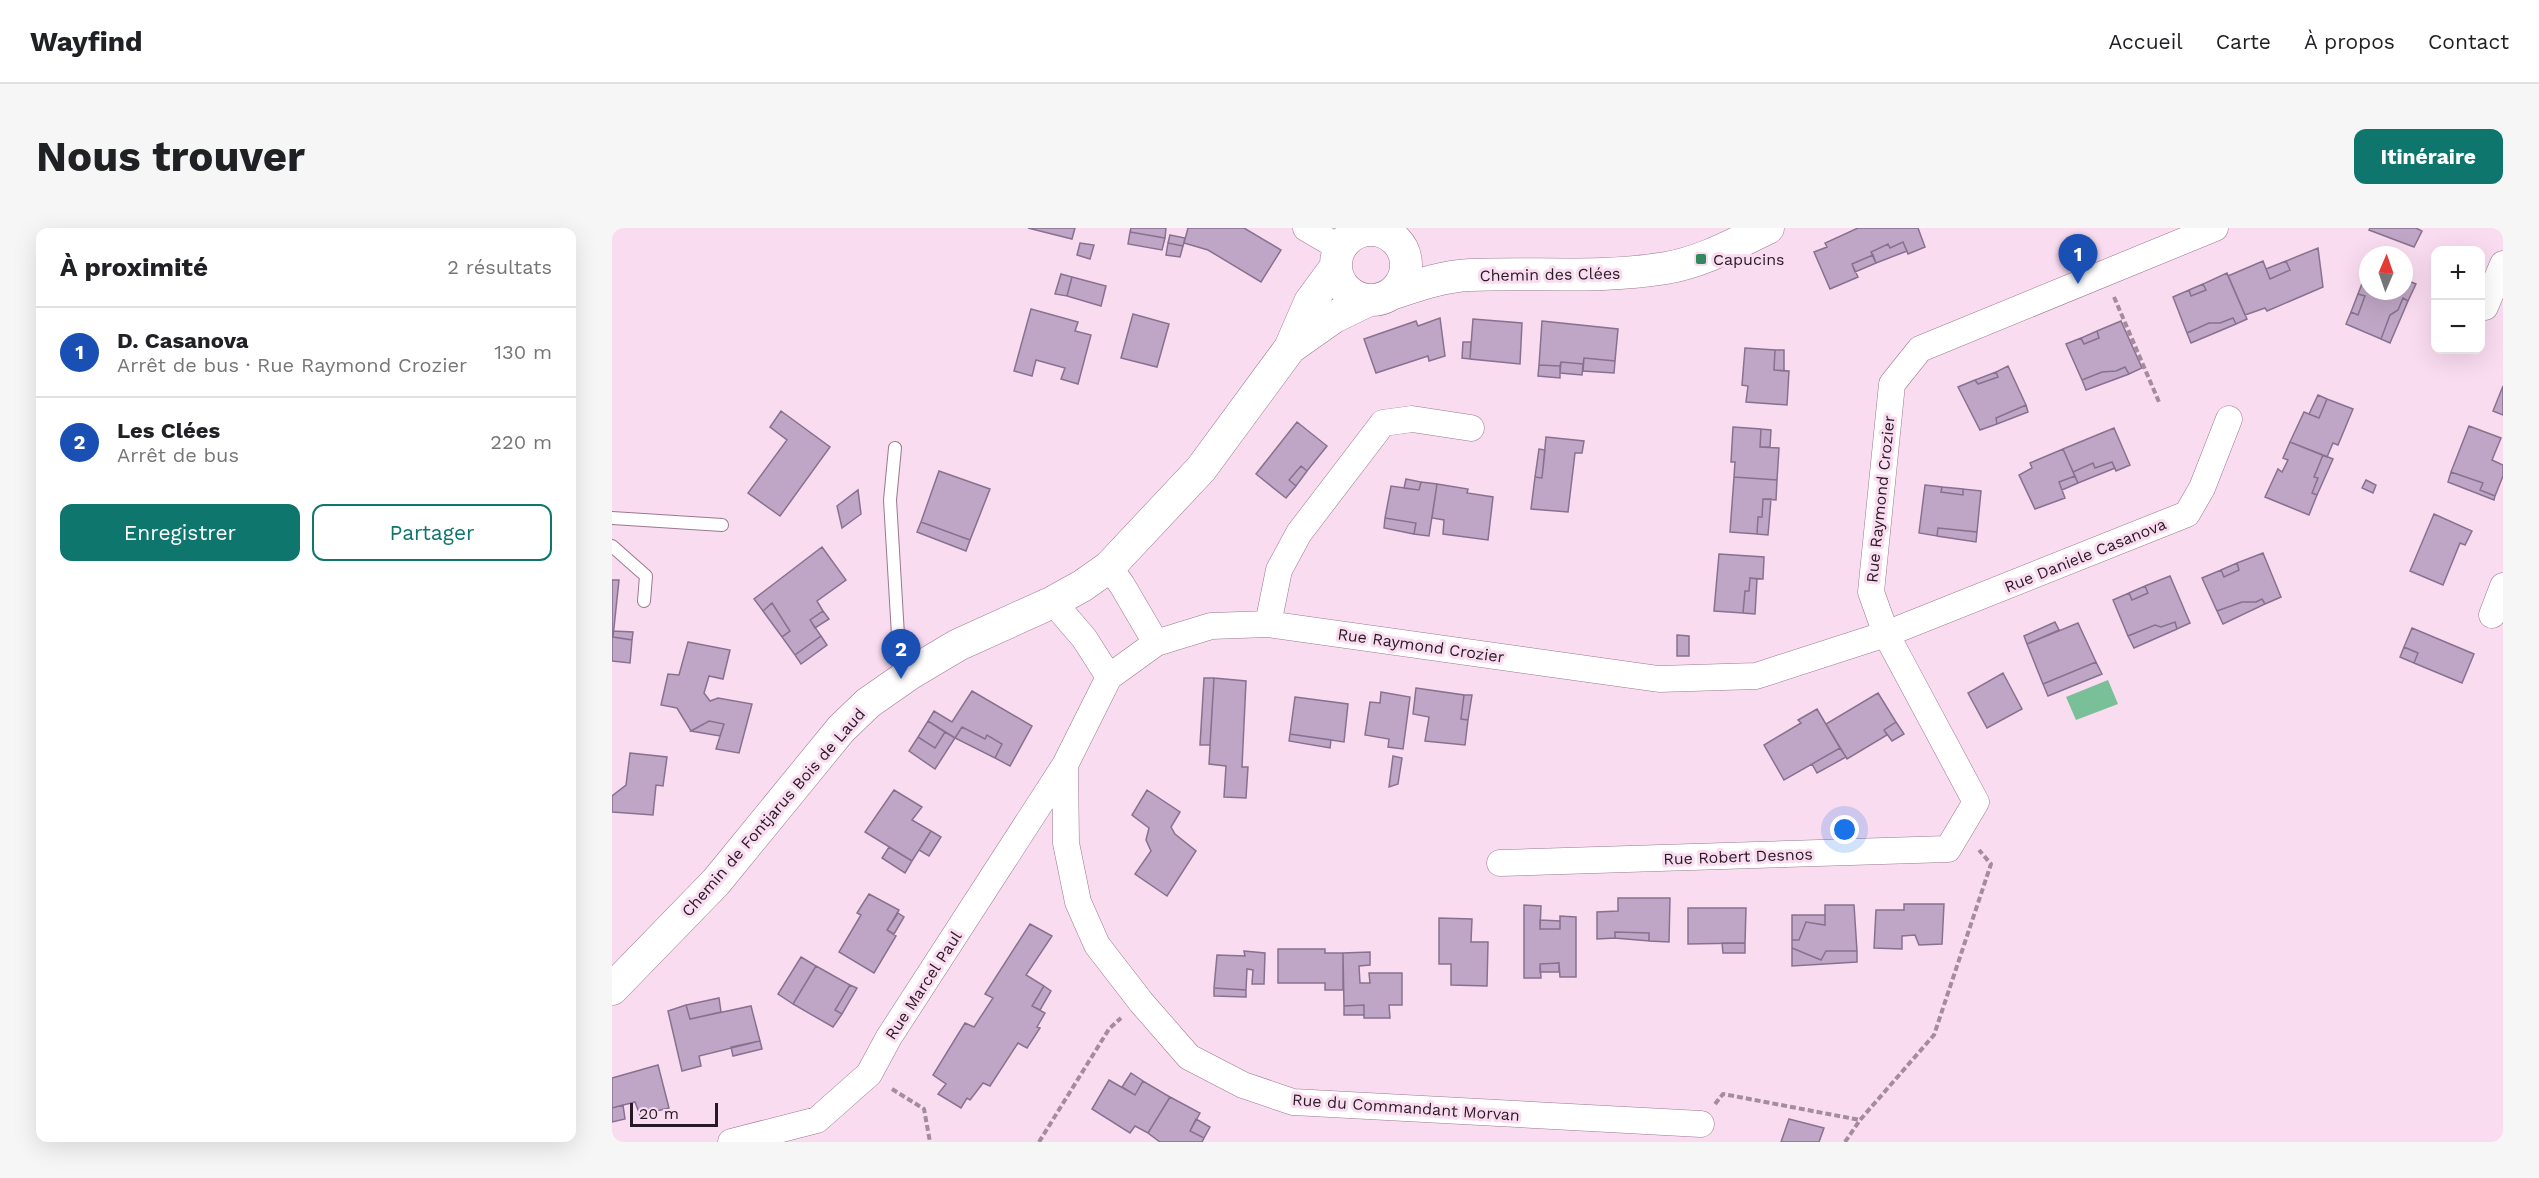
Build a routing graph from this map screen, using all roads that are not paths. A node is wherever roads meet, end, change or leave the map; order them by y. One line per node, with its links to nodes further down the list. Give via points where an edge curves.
1 (1306, 228): 5 (street)
2 (1768, 228): 7 (street, Chemin des Clées, via 1701,259 1668,267 1582,276)
3 (2215, 228): 23 (street, Rue Raymond Crozier, via 1920,349 1892,384 1871,592)
4 (1393, 238): 5 (street, via 1373,230 1361,231); 7 (street, Chemin des Clées); 8 (street, via 1407,268 1404,282)
5 (1344, 245): 8 (street, via 1343,287 1354,297); 10 (street, Chemin de Fontjarus Bois de Laud, via 1310,302)
6 (2503, 264): 9 (street)
7 (1468, 275): 8 (street, Chemin des Clées)
8 (1381, 297): 10 (street, Chemin de Fontjarus Bois de Laud, via 1334,317)
9 (2485, 307)
10 (1290, 348): 17 (street, Chemin de Fontjarus Bois de Laud, via 1201,470)
11 (2229, 419): 23 (street, Rue Daniele Casanova, via 2202,488 2187,514)
12 (1471, 429): 22 (street, via 1412,419 1383,423 1299,533 1279,570)
13 (895, 448): 25 (lane, via 890,500 899,652)
14 (612, 519): 15 (lane)
15 (722, 525)
16 (612, 546): 19 (lane, via 646,576)
17 (1109, 567): 20 (street, Chemin de Fontjarus Bois de Laud); 24 (street)
18 (2503, 586): 21 (street)
19 (644, 601)
20 (1053, 602): 25 (street, Chemin de Fontjarus Bois de Laud, via 958,645); 26 (street, via 1084,638)
21 (2492, 615)
22 (1268, 624): 23 (street, Rue Raymond Crozier, via 1659,679 1756,676); 24 (street, Rue Raymond Crozier, via 1210,626)
23 (1886, 634): 28 (street, Rue Robert Desnos, via 1976,802 1948,849)
24 (1156, 643): 26 (street, Rue du Commandant Morvan)
25 (911, 673): 29 (street, Chemin de Fontjarus Bois de Laud, via 868,703 841,729 716,882)
26 (1109, 677): 27 (street, Rue du Commandant Morvan)
27 (1065, 765): 30 (street, Rue du Commandant Morvan, via 1066,843 1078,902 1096,945 1189,1057 1243,1085 1293,1102); 31 (street, Rue Marcel Paul, via 869,1074 817,1120)
28 (1500, 863)
29 (612, 989)
30 (1701, 1124)
31 (731, 1142)

